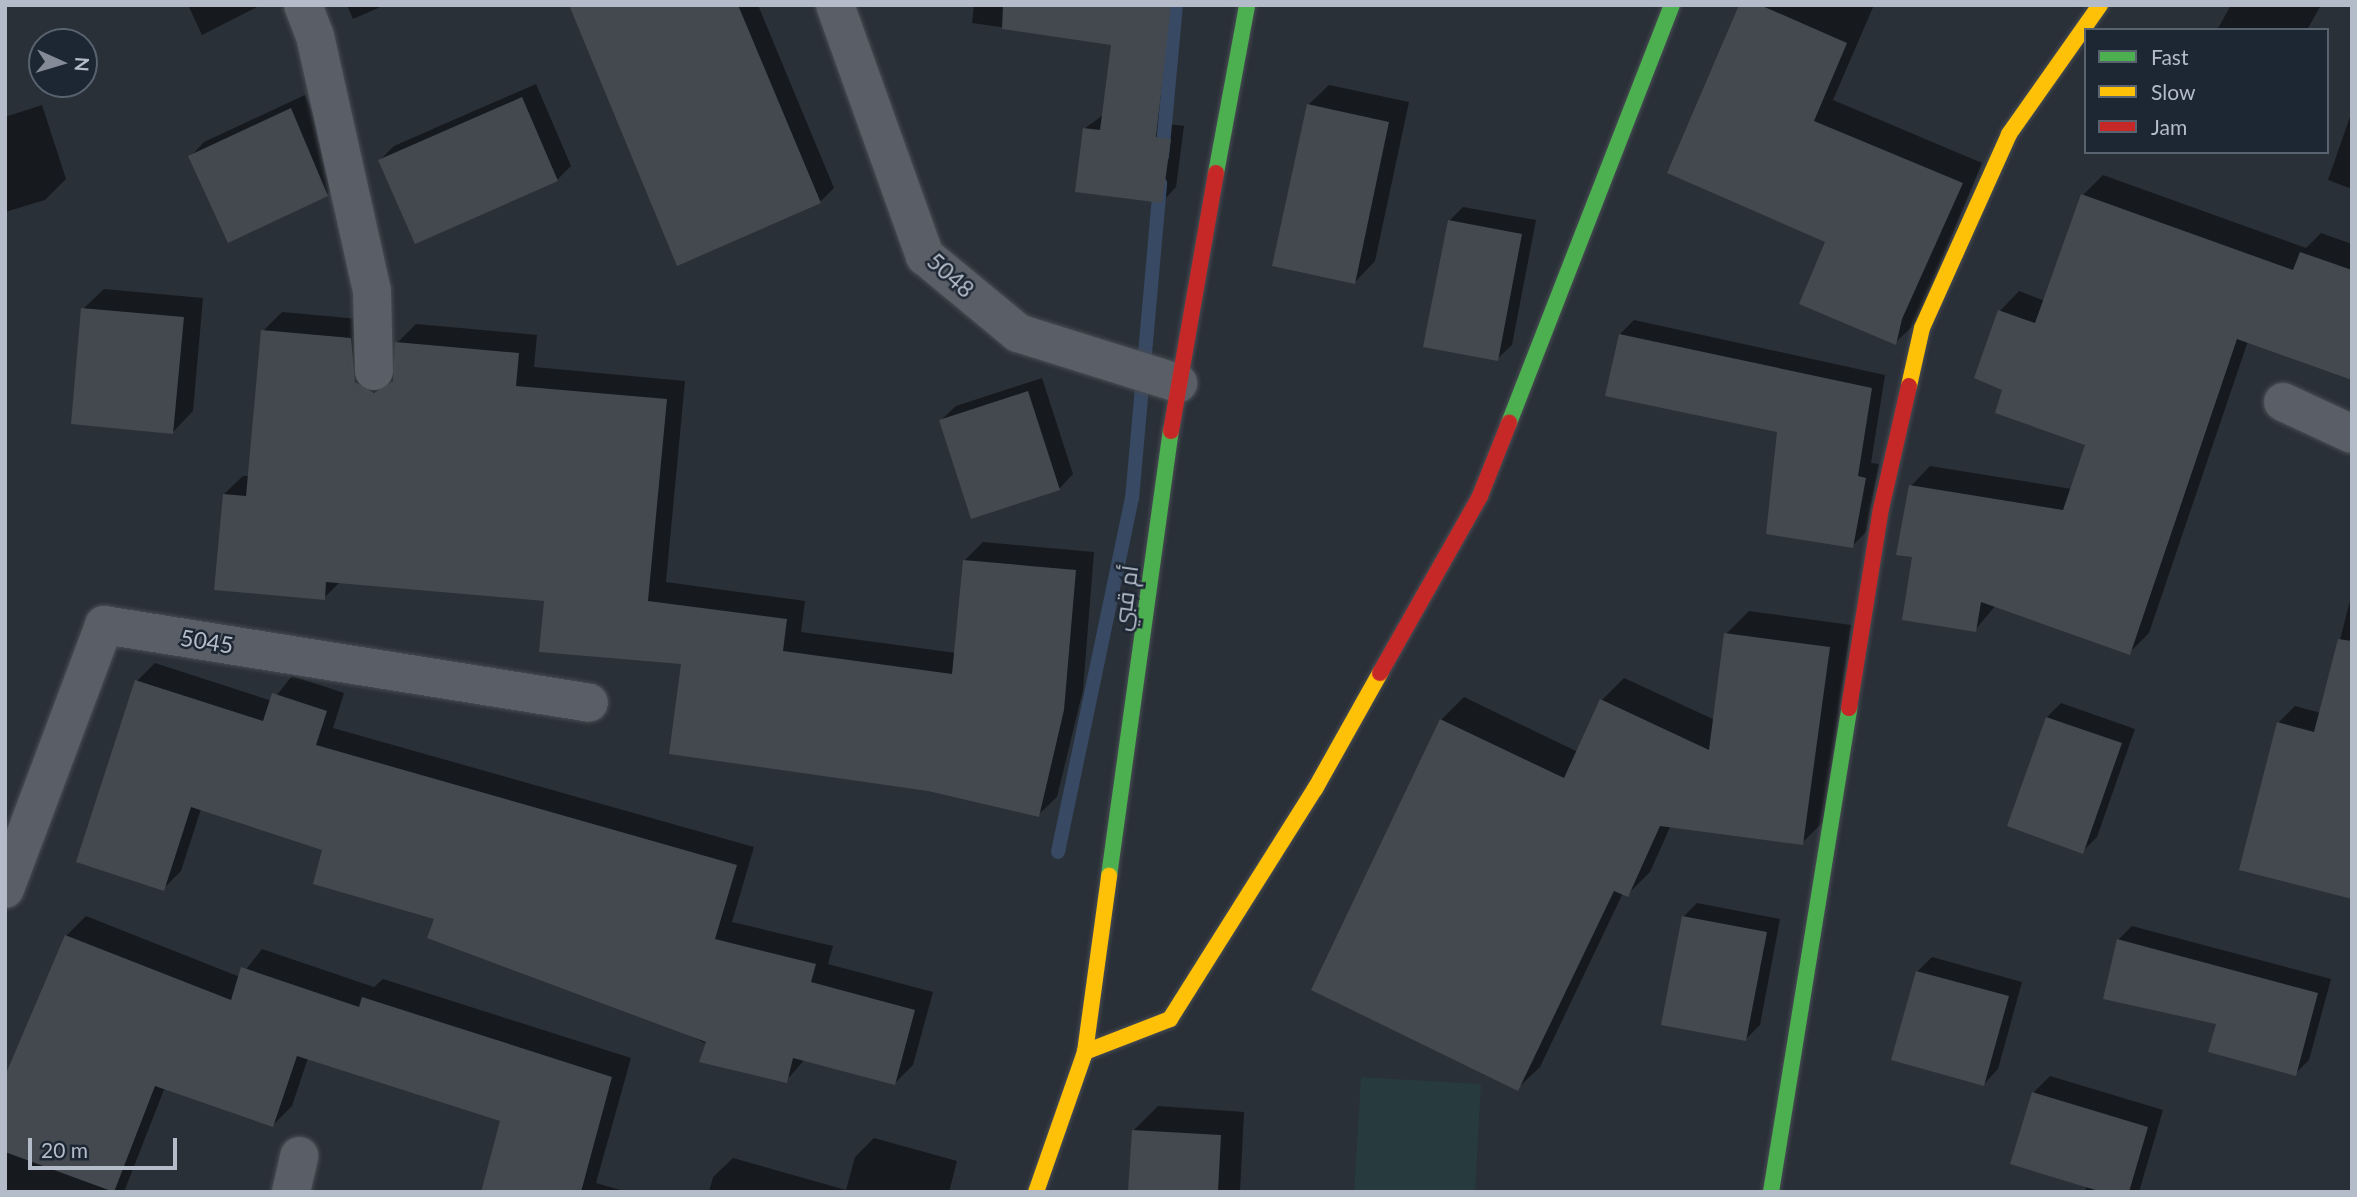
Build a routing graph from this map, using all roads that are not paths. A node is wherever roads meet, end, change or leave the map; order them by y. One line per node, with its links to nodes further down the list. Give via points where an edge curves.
1 (303, 5): 6 (street, via 315,36 372,291)
2 (835, 5): 7 (street, 5048, via 925,256 1018,333)
3 (1247, 5): 7 (street, أم قبي)
4 (1672, 5): 12 (street, via 1480,496 1315,789 1170,1019)
5 (2100, 5): 14 (street, via 2009,134 1922,328 1881,509)
6 (374, 371)
7 (1178, 383): 12 (street, أم قبي)
8 (2283, 402): 9 (street)
9 (2352, 434)
10 (589, 703): 11 (street, 5045, via 104,625)
11 (5, 889)
12 (1085, 1052): 13 (street, أم قبي)
13 (1036, 1192)
14 (1771, 1192)

